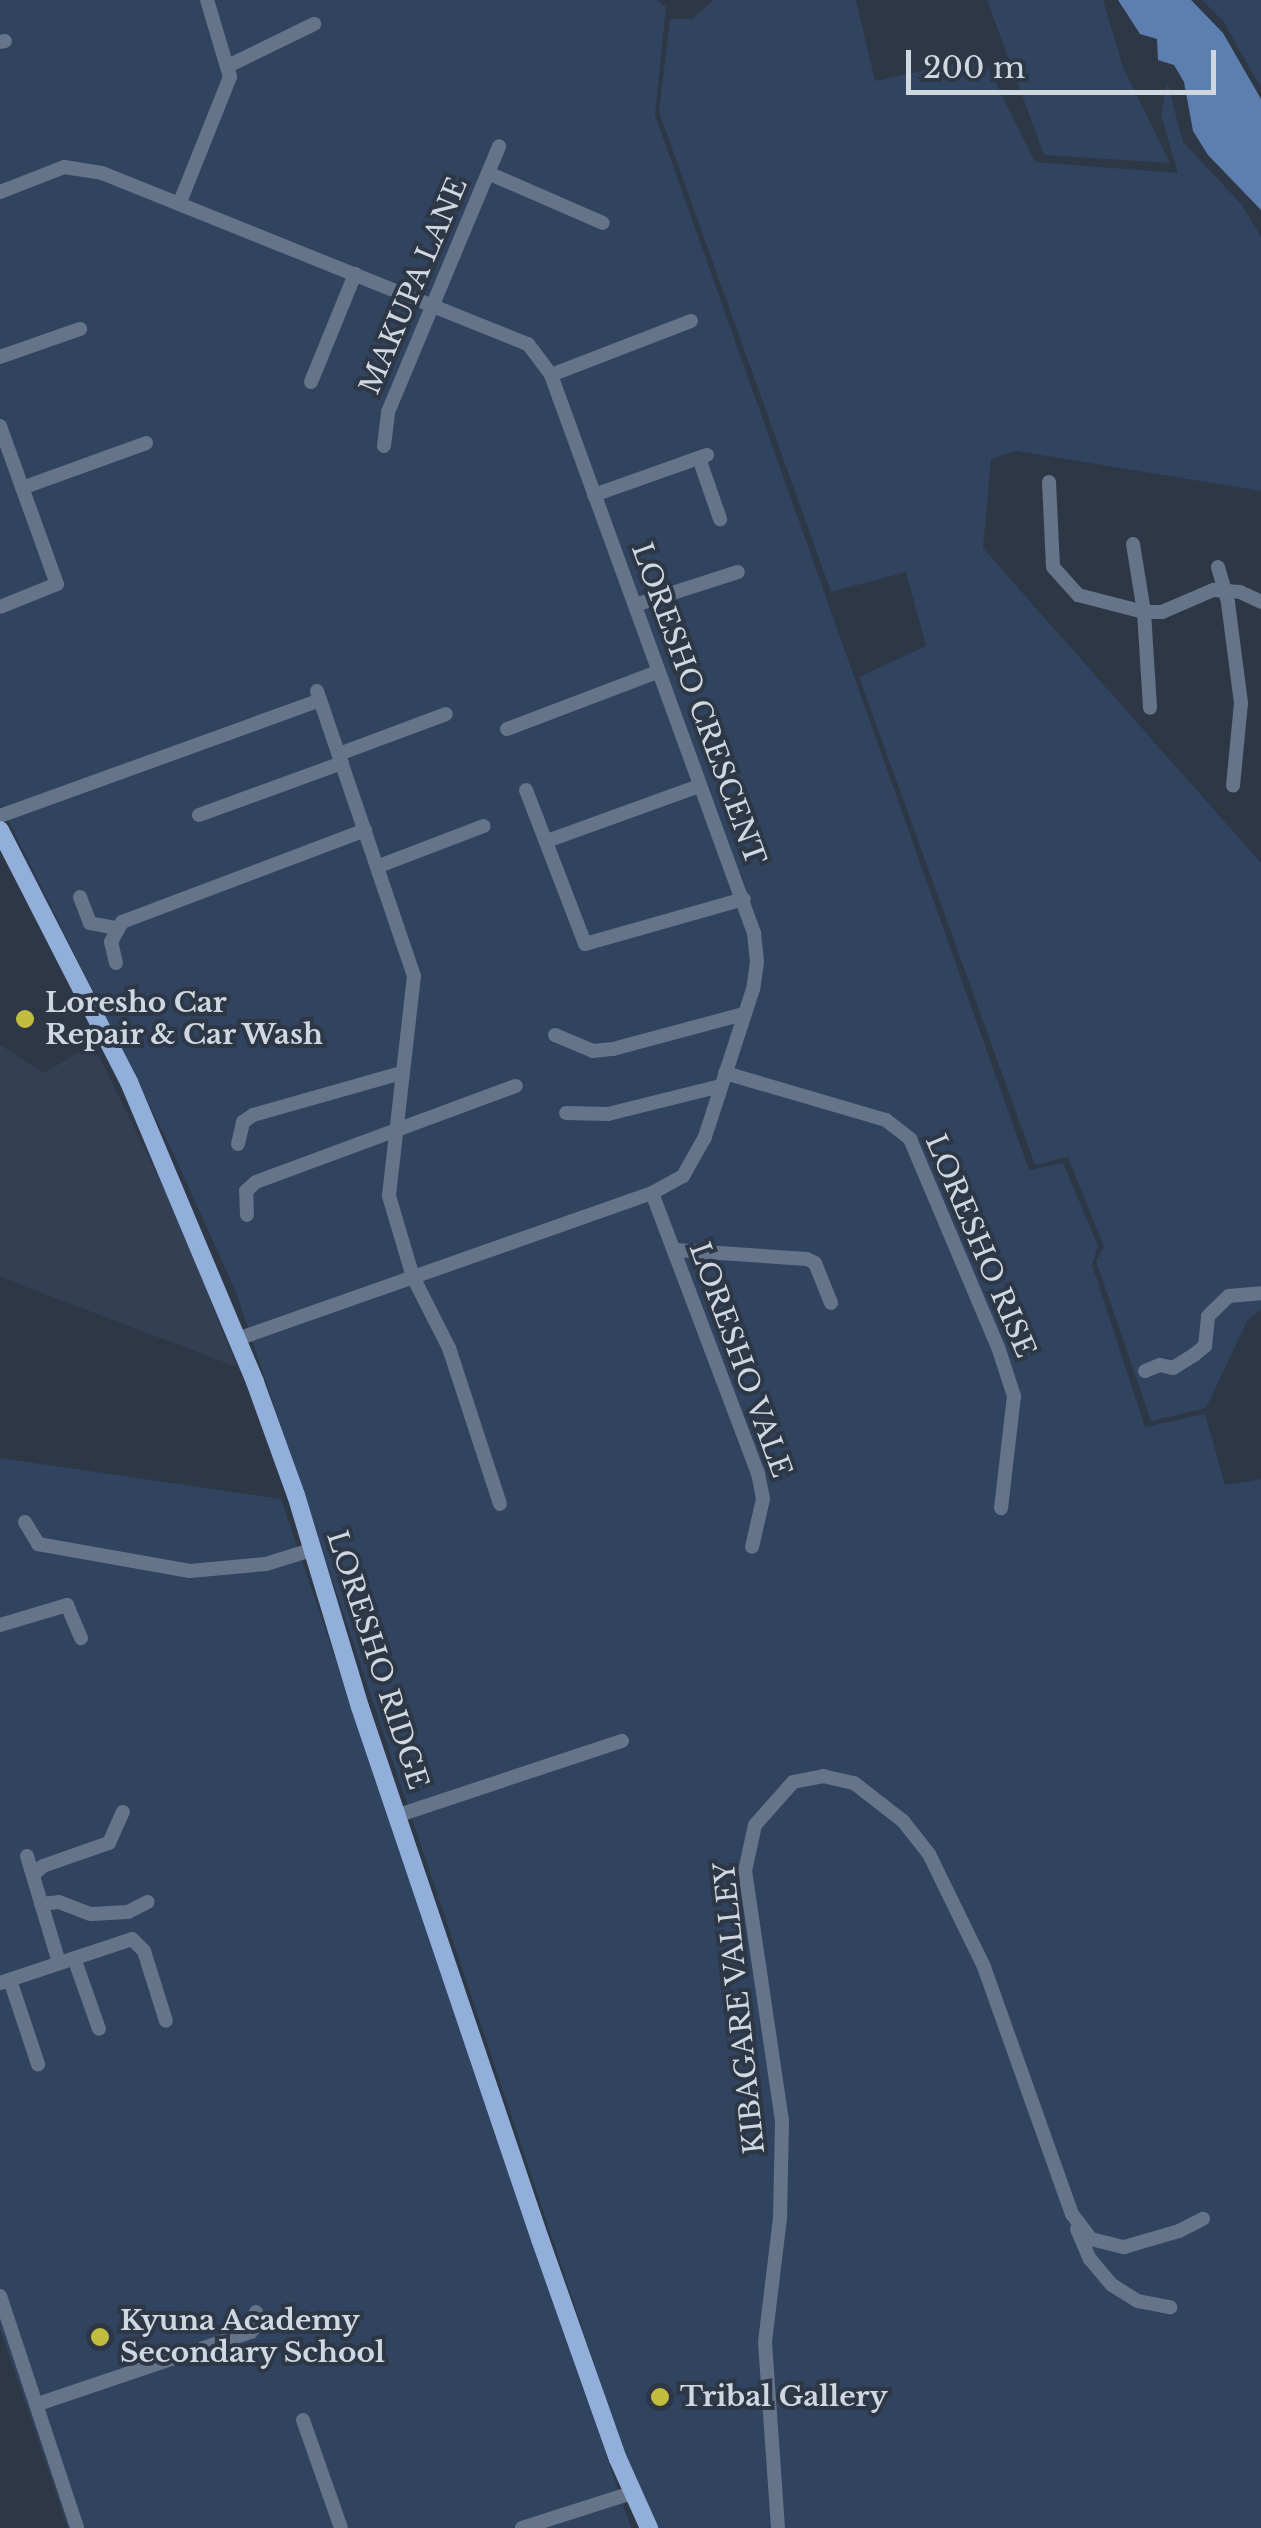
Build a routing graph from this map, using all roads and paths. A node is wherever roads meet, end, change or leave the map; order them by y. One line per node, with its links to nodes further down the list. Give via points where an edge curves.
1 (207, 0): 3 (street)
2 (314, 24): 3 (street)
3 (228, 66): 7 (street, via 228,85)
4 (499, 146): 5 (street, MAKUPA LANE)
5 (488, 173): 8 (street); 10 (street, MAKUPA LANE)
6 (0, 192): 7 (street, LORESHO CRESCENT, via 64,167 120,178)
7 (180, 202): 9 (street, LORESHO CRESCENT)
8 (603, 223)
9 (355, 274): 10 (street, LORESHO CRESCENT); 15 (street)
10 (432, 304): 14 (street, LORESHO CRESCENT, via 521,340); 18 (street, MAKUPA LANE, via 388,412)
11 (691, 321): 14 (street)
12 (80, 328): 13 (street)
13 (0, 357)
14 (551, 375): 23 (street, LORESHO CRESCENT)
15 (310, 382)
16 (0, 426): 19 (street)
17 (146, 443): 22 (street)
18 (384, 446)
19 (16, 472): 20 (street); 22 (street)
20 (0, 478)
21 (1049, 482): 32 (street, via 1053,567 1060,580 1078,595)
22 (22, 488): 31 (street, via 57,584)
23 (594, 495): 24 (street, via 703,456); 30 (street, LORESHO CRESCENT)
24 (720, 519)
25 (1133, 544): 32 (street)
26 (1218, 567): 28 (street)
27 (738, 572): 30 (street)
28 (1226, 592): 29 (street); 32 (street, via 1205,591 1162,612); 39 (street, via 1240,703)
29 (1261, 602)
30 (634, 605): 33 (street, LORESHO CRESCENT)
31 (0, 607)
32 (1144, 612): 34 (street)
33 (657, 672): 36 (street); 38 (street, LORESHO CRESCENT)
34 (1150, 708)
35 (446, 714): 37 (street)
36 (507, 729)
37 (341, 758): 41 (street); 42 (street, via 319,696); 45 (street)
38 (699, 786): 46 (street); 49 (street, LORESHO CRESCENT)
39 (1233, 786)
40 (526, 790): 46 (street)
41 (199, 815)
42 (0, 816)
43 (484, 826): 47 (street)
44 (0, 830): 66 (main road, LORESHO RIDGE, via 130,1082)
45 (365, 830): 47 (street); 50 (street)
46 (547, 841): 49 (street, via 585,944)
47 (379, 866): 54 (street, via 414,976)
48 (80, 896): 50 (street, via 90,923)
49 (744, 899): 52 (street, LORESHO CRESCENT, via 757,962)
50 (116, 928): 51 (street)
51 (116, 963)
52 (744, 1014): 53 (street, via 613,1049 592,1051); 55 (street, LORESHO CRESCENT)
53 (554, 1035)
54 (401, 1073): 58 (street); 59 (street, via 253,1115 243,1122)
55 (723, 1080): 57 (street, via 608,1114); 60 (street, LORESHO CRESCENT, via 692,1164); 69 (street, LORESHO RISE, via 886,1120 910,1140 1014,1396)
56 (516, 1086): 58 (street)
57 (566, 1113)
58 (398, 1132): 61 (street, via 256,1182 246,1191); 63 (street, via 387,1183)
59 (238, 1144)
60 (652, 1193): 62 (street, LORESHO VALE); 63 (street, LORESHO CRESCENT)
61 (248, 1216)
62 (675, 1250): 65 (street, via 807,1259 815,1263); 71 (street, LORESHO VALE, via 762,1489)
63 (413, 1277): 66 (street, LORESHO CRESCENT); 68 (street, via 450,1348)
64 (1261, 1292): 67 (street, via 1229,1296 1208,1316 1205,1346 1173,1368)
65 (831, 1303)
66 (238, 1339): 72 (main road, LORESHO RIDGE)
67 (1145, 1371)
68 (500, 1504)
69 (1001, 1508)
70 (24, 1522): 72 (street, via 38,1544 190,1571 266,1564)
71 (752, 1547)
72 (311, 1550): 77 (main road, LORESHO RIDGE)
73 (0, 1625): 74 (street, via 69,1606)
74 (81, 1638)
75 (622, 1741): 77 (street)
76 (122, 1812): 79 (street, via 108,1843 43,1866)
77 (399, 1816): 94 (main road, LORESHO RIDGE)
78 (27, 1856): 79 (street)
79 (33, 1876): 81 (street)
80 (148, 1902): 81 (street, via 128,1912 91,1914 60,1902)
81 (41, 1904): 82 (street)
82 (67, 1960): 83 (street); 84 (street, via 136,1941); 85 (street)
83 (5, 1981): 86 (street)
84 (166, 2021)
85 (98, 2029)
86 (38, 2064)
87 (1072, 2214): 88 (street, via 1090,2238 1116,2246 1146,2242); 90 (street, KIBAGARE VALLEY, via 1090,2259 1112,2285 1138,2301); 99 (street, KIBAGARE VALLEY, via 984,1967 935,1863 903,1821 854,1783 823,1776 793,1782 754,1826 746,1871 782,2121 780,2218 764,2342)
88 (1203, 2219)
89 (0, 2296): 92 (street)
90 (1170, 2307)
91 (256, 2312): 92 (street, via 251,2332)
92 (38, 2404): 95 (street)
93 (303, 2420): 96 (street)
94 (632, 2493): 97 (street); 98 (main road, LORESHO RIDGE)
95 (77, 2528)
96 (341, 2528)
97 (522, 2528)
98 (650, 2528)
99 (778, 2528)

